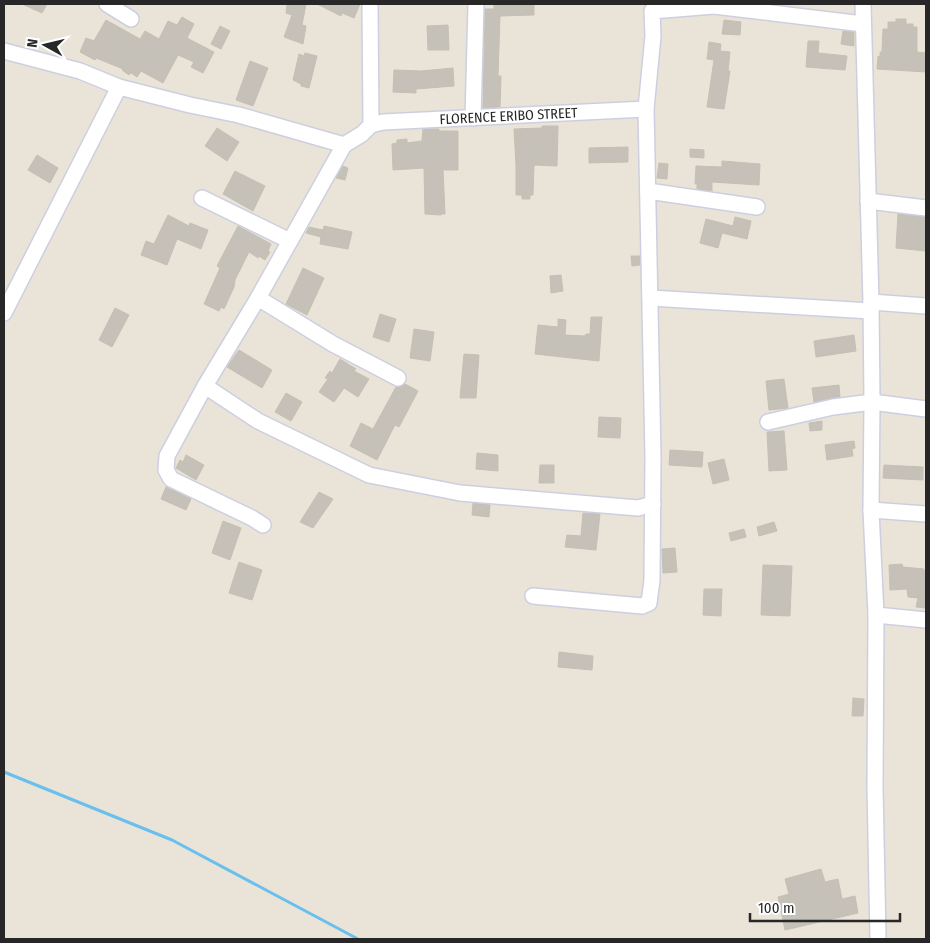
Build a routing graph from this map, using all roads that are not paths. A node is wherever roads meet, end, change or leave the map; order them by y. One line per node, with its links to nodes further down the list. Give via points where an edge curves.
1 (107, 4): 6 (street)
2 (370, 4): 12 (street)
3 (476, 4): 11 (street)
4 (863, 4): 7 (street)
5 (652, 8): 7 (street, via 714,6); 10 (street, via 653,36)
6 (132, 19)
7 (863, 24): 16 (street)
8 (4, 51): 9 (street, via 80,71)
9 (119, 87): 13 (street); 24 (street)
10 (646, 109): 11 (street, FLORENCE ERIBO STREET); 14 (street)
11 (473, 118): 12 (street, FLORENCE ERIBO STREET)
12 (371, 125): 13 (street)
13 (344, 144): 19 (street)
14 (648, 191): 17 (street); 21 (street)
15 (202, 198): 19 (street)
16 (868, 200): 18 (street); 22 (street)
17 (757, 207)
18 (926, 208)
19 (290, 240): 20 (street)
20 (258, 298): 25 (street, via 333,344); 26 (street)
21 (650, 298): 22 (street); 30 (street)
22 (871, 306): 23 (street); 27 (street)
23 (926, 306)
24 (4, 313)
25 (398, 378)
26 (205, 386): 30 (street, via 258,422 369,475 460,493 638,508); 33 (street, via 167,456 166,470 171,479)
27 (872, 402): 28 (street); 29 (street); 31 (street)
28 (926, 409)
29 (768, 422)
30 (653, 504): 34 (street, via 649,603 642,606)
31 (871, 510): 32 (street); 35 (street)
32 (926, 514)
33 (263, 525)
34 (533, 596)
35 (876, 615): 36 (street); 37 (street)
36 (926, 620)
37 (878, 939)

